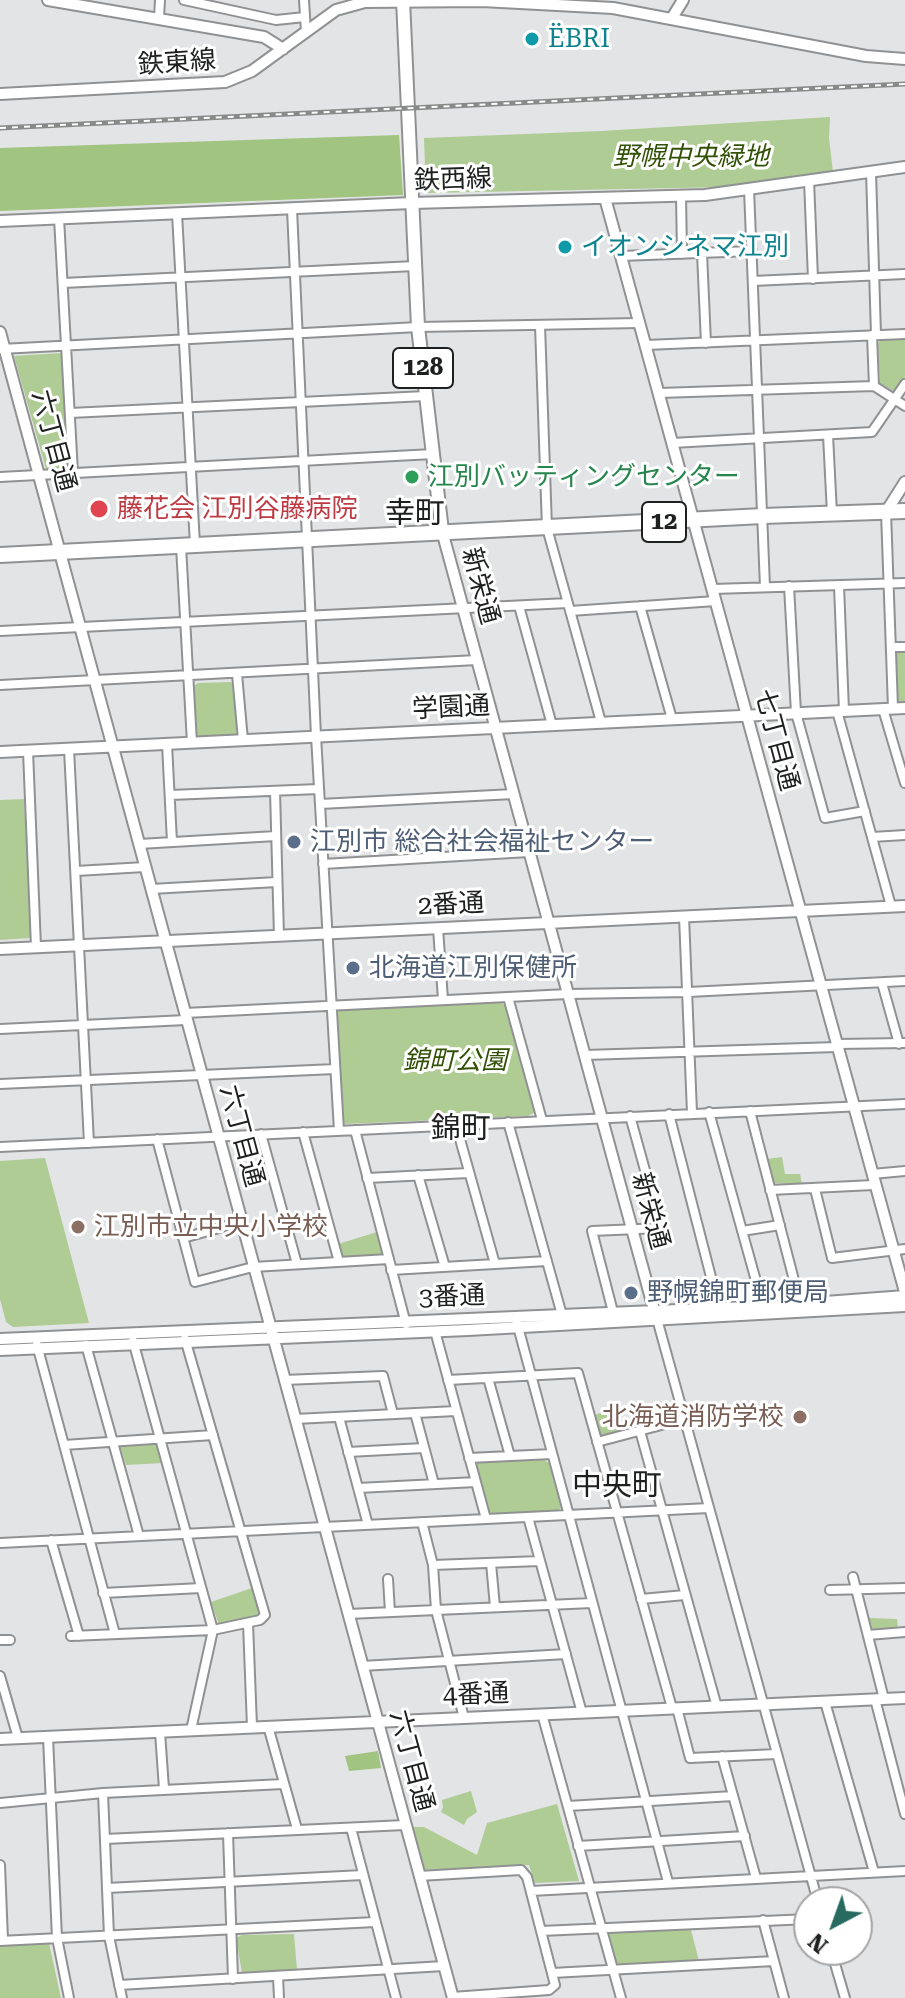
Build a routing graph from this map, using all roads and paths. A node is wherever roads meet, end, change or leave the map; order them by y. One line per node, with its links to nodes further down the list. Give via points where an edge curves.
1 (48, 0): 9 (street)
2 (160, 0): 9 (street)
3 (184, 0): 8 (street, via 276,20)
4 (304, 0): 8 (street)
5 (683, 0): 10 (street)
6 (403, 1): 7 (street, 鉄東線); 11 (street, 鉄東線, via 345,6); 21 (main road, 128)
7 (551, 2): 10 (street, 鉄東線)
8 (305, 17): 11 (street)
9 (159, 18): 12 (street, via 264,37)
10 (672, 18): 13 (street, 鉄東線)
11 (306, 32): 12 (street, 鉄東線)
12 (283, 49): 14 (street, 鉄東線, via 252,71 215,84)
13 (905, 59)
14 (0, 94)
15 (905, 167): 16 (street, 鉄西線)
16 (871, 172): 17 (street, 鉄西線); 33 (street)
17 (809, 180): 18 (street, 鉄西線); 35 (street)
18 (749, 189): 19 (street, 鉄西線); 26 (street)
19 (681, 195): 20 (street, 鉄西線); 28 (street)
20 (605, 198): 21 (street, 鉄西線); 29 (street, 七丁目通)
21 (412, 203): 22 (street, 鉄西線); 30 (main road, 128)
22 (292, 209): 23 (street, 鉄西線); 31 (street)
23 (177, 213): 24 (street, 鉄西線); 34 (street)
24 (59, 218): 25 (street, 鉄西線); 37 (street)
25 (0, 221)
26 (752, 251): 27 (street); 36 (street)
27 (702, 253): 28 (street); 47 (street)
28 (682, 254): 29 (street)
29 (621, 256): 38 (street, 七丁目通)
30 (415, 266): 31 (street); 40 (main road, 128)
31 (295, 272): 34 (street); 42 (street)
32 (905, 274): 33 (street)
33 (874, 276): 35 (street); 44 (street)
34 (181, 277): 37 (street); 45 (street)
35 (813, 279): 36 (street)
36 (753, 281): 46 (street)
37 (63, 283): 49 (street)
38 (640, 323): 39 (street); 48 (street, 七丁目通)
39 (540, 325): 40 (street); 76 (street)
40 (418, 327): 42 (street); 55 (main road, 128)
41 (0, 332): 50 (street, 六丁目通)
42 (298, 333): 45 (street); 57 (street)
43 (905, 334): 44 (street)
44 (874, 335): 46 (street); 52 (street)
45 (184, 340): 49 (street); 59 (street)
46 (756, 341): 47 (street); 53 (street)
47 (706, 343): 48 (street)
48 (646, 345): 54 (street, 七丁目通)
49 (66, 346): 50 (street); 60 (street)
50 (2, 348): 68 (street, 六丁目通)
51 (905, 384): 56 (street)
52 (874, 386): 53 (street); 56 (street)
53 (758, 391): 54 (street); 62 (street)
54 (659, 393): 63 (street, 七丁目通)
55 (426, 396): 57 (street); 64 (main road, 128)
56 (895, 399): 58 (street); 61 (street, via 872,432)
57 (301, 401): 59 (street); 65 (street)
58 (905, 406)
59 (187, 407): 60 (street); 66 (street)
60 (70, 413): 67 (street)
61 (828, 435): 62 (street); 73 (street)
62 (760, 439): 63 (street); 74 (street)
63 (672, 443): 75 (street, 七丁目通)
64 (433, 454): 65 (street); 77 (main road, 128)
65 (304, 461): 66 (street); 78 (street)
66 (191, 467): 67 (street); 79 (street)
67 (73, 473): 68 (street)
68 (40, 475): 69 (street); 80 (street, 六丁目通)
69 (0, 477)
70 (905, 482): 72 (street)
71 (905, 511): 72 (highway, 12)
72 (886, 512): 73 (highway, 12); 83 (street)
73 (832, 514): 74 (highway, 12)
74 (763, 516): 75 (highway, 12); 86 (street)
75 (693, 520): 76 (highway, 12); 87 (street, 七丁目通)
76 (547, 528): 77 (highway, 12); 91 (street)
77 (442, 531): 78 (highway, 12); 92 (street, 新栄通)
78 (307, 539): 79 (highway, 12); 93 (street)
79 (188, 545): 80 (highway, 12); 94 (street)
80 (59, 552): 81 (highway, 12); 95 (street, 六丁目通)
81 (0, 555)
82 (905, 583): 83 (street)
83 (888, 584): 85 (street); 97 (street)
84 (789, 586): 85 (street); 86 (street); 107 (street)
85 (839, 586): 106 (street)
86 (765, 587): 87 (street)
87 (713, 589): 88 (street, 七丁目通)
88 (716, 601): 90 (street); 108 (street, 七丁目通)
89 (519, 606): 91 (street); 92 (street); 111 (street)
90 (640, 606): 91 (street); 109 (street)
91 (569, 607): 110 (street)
92 (463, 609): 93 (street); 99 (street, 新栄通)
93 (311, 616): 94 (street); 100 (street)
94 (186, 622): 95 (street); 102 (street)
95 (82, 627): 96 (street); 103 (street, 六丁目通)
96 (0, 631)
97 (891, 647): 98 (street); 105 (street)
98 (905, 647)
99 (477, 660): 100 (street); 112 (street, 新栄通)
100 (313, 671): 101 (street); 113 (street)
101 (237, 674): 102 (street); 114 (street)
102 (189, 676): 103 (street); 115 (street)
103 (96, 681): 104 (street); 117 (street, 六丁目通)
104 (0, 685)
105 (894, 708): 106 (street, 学園通); 121 (street)
106 (840, 711): 107 (street, 学園通); 127 (street)
107 (796, 713): 108 (street, 学園通); 127 (street, via 825,818)
108 (747, 716): 109 (street, 学園通); 140 (street, 七丁目通)
109 (672, 719): 110 (street, 学園通)
110 (601, 722): 111 (street, 学園通)
111 (552, 725): 112 (street, 学園通)
112 (495, 727): 113 (street, 学園通); 124 (street, 新栄通)
113 (316, 736): 114 (street, 学園通); 122 (street)
114 (243, 740): 115 (street, 学園通)
115 (192, 743): 116 (street, 学園通)
116 (167, 744): 117 (street, 学園通); 125 (street)
117 (113, 747): 118 (street, 学園通); 132 (street, 六丁目通)
118 (69, 749): 119 (street, 学園通); 136 (street)
119 (28, 751): 120 (street, 学園通); 148 (street)
120 (0, 752)
121 (905, 783)
122 (319, 789): 123 (street); 126 (street)
123 (275, 791): 125 (street); 129 (street)
124 (514, 794): 126 (street); 133 (street, 新栄通)
125 (170, 795): 131 (street)
126 (320, 804): 134 (street)
127 (865, 811): 130 (street)
128 (905, 835): 130 (street)
129 (276, 836): 131 (street); 137 (street)
130 (872, 837): 139 (street)
131 (172, 842): 132 (street)
132 (139, 844): 135 (street, 六丁目通)
133 (529, 852): 134 (street); 142 (street, 新栄通)
134 (323, 864): 144 (street)
135 (145, 867): 136 (street); 138 (street, 六丁目通)
136 (76, 871): 147 (street)
137 (277, 882): 138 (street); 145 (street)
138 (151, 889): 146 (street, 六丁目通)
139 (901, 908): 140 (street, 2番通)
140 (799, 911): 141 (street, 2番通); 152 (street, 七丁目通)
141 (684, 916): 142 (street, 2番通); 153 (street)
142 (549, 923): 143 (street, 2番通); 154 (street, 新栄通)
143 (438, 928): 144 (street, 2番通); 156 (street)
144 (327, 933): 145 (street, 2番通); 157 (street)
145 (279, 936): 146 (street, 2番通)
146 (165, 941): 147 (street, 2番通); 158 (street, 六丁目通)
147 (80, 945): 148 (street, 2番通); 159 (street)
148 (36, 947): 149 (street, 2番通)
149 (0, 949)
150 (905, 981): 151 (street)
151 (882, 983): 152 (street); 161 (street)
152 (819, 986): 153 (street); 162 (street, 七丁目通)
153 (689, 992): 154 (street); 163 (street)
154 (568, 994): 155 (street); 164 (street, 新栄通)
155 (508, 997): 156 (street); 177 (street)
156 (443, 1000): 157 (street)
157 (331, 1005): 158 (street); 165 (street)
158 (186, 1016): 159 (street); 166 (street, 六丁目通)
159 (84, 1025): 160 (street); 167 (street)
160 (0, 1029)
161 (902, 1043): 162 (street)
162 (837, 1046): 163 (street); 170 (street, 七丁目通)
163 (689, 1050): 164 (street); 173 (street)
164 (585, 1055): 176 (street, 新栄通)
165 (335, 1069): 166 (street); 181 (street)
166 (201, 1074): 167 (street); 184 (street, 六丁目通)
167 (86, 1080): 168 (street); 186 (street)
168 (0, 1084)
169 (905, 1104): 170 (street)
170 (854, 1107): 171 (street); 192 (street, 七丁目通)
171 (750, 1111): 172 (street); 194 (street)
172 (709, 1112): 173 (street); 198 (street)
173 (692, 1113): 174 (street)
174 (669, 1114): 175 (street); 213 (street)
175 (630, 1116): 176 (street); 197 (street, via 661,1228)
176 (602, 1117): 177 (street); 197 (street, 新栄通)
177 (542, 1120): 178 (street)
178 (508, 1122): 179 (street); 203 (street)
179 (456, 1125): 180 (street); 189 (street)
180 (355, 1130): 181 (street); 191 (street)
181 (339, 1131): 182 (street)
182 (303, 1132): 183 (street); 204 (street)
183 (261, 1134): 184 (street); 205 (street)
184 (218, 1137): 185 (street); 195 (street, 六丁目通)
185 (157, 1139): 186 (street); 199 (street)
186 (89, 1143): 187 (street)
187 (0, 1147)
188 (905, 1171): 192 (street)
189 (469, 1173): 190 (street); 206 (street)
190 (418, 1175): 191 (street); 208 (street)
191 (367, 1178): 202 (street)
192 (873, 1180): 193 (street); 201 (street, 七丁目通)
193 (815, 1189): 194 (street); 201 (street, via 832,1258)
194 (770, 1190): 196 (street)
195 (241, 1222): 199 (street); 207 (street, 六丁目通)
196 (780, 1225): 198 (street); 214 (street)
197 (632, 1230): 215 (street, via 592,1231); 217 (street, 新栄通)
198 (742, 1231): 211 (street)
199 (183, 1238): 207 (street, via 195,1282)
200 (905, 1249): 201 (street)
201 (893, 1251): 210 (street, 七丁目通)
202 (389, 1259): 204 (street); 209 (street)
203 (547, 1261): 206 (street); 216 (street)
204 (339, 1262): 205 (street)
205 (297, 1264): 207 (street)
206 (495, 1264): 208 (street)
207 (253, 1267): 221 (street, 六丁目通)
208 (445, 1267): 209 (street)
209 (391, 1270): 219 (street)
210 (905, 1294): 214 (street, 3番通)
211 (763, 1306): 213 (street, 3番通); 214 (street, 3番通)
212 (905, 1306): 214 (street, 3番通)
213 (719, 1308): 217 (street, 3番通)
214 (801, 1308): 217 (street, 3番通)
215 (613, 1312): 216 (street, 3番通); 217 (street, 3番通)
216 (562, 1315): 218 (street, 3番通)
217 (656, 1315): 218 (street, 3番通); 237 (street, 新栄通)
218 (517, 1322): 219 (street, 3番通); 220 (street, 3番通); 228 (street)
219 (407, 1327): 220 (street, 3番通); 221 (street, 3番通)
220 (435, 1331): 231 (street)
221 (271, 1332): 222 (street, 3番通); 230 (street, 六丁目通)
222 (184, 1336): 223 (street, 3番通); 239 (street)
223 (133, 1338): 225 (street, 3番通); 226 (street, 3番通); 240 (street)
224 (0, 1339): 225 (street, 3番通)
225 (36, 1342): 226 (street, 3番通); 227 (street, 3番通); 243 (street)
226 (86, 1345): 241 (street)
227 (0, 1350)
228 (531, 1376): 229 (street); 242 (street, via 578,1373); 246 (street)
229 (488, 1378): 231 (street); 247 (street)
230 (284, 1380): 234 (street, via 383,1376); 236 (street, 六丁目通)
231 (448, 1380): 232 (street)
232 (456, 1411): 233 (street); 248 (street)
233 (415, 1413): 234 (street); 244 (street)
234 (393, 1414): 235 (street)
235 (339, 1417): 236 (street); 245 (street)
236 (295, 1419): 260 (street, 六丁目通)
237 (684, 1419): 238 (street); 252 (street, 新栄通)
238 (640, 1431): 242 (street); 253 (street)
239 (213, 1435): 240 (street); 261 (street)
240 (162, 1439): 241 (street); 262 (street)
241 (113, 1442): 243 (street); 263 (street)
242 (597, 1442): 254 (street)
243 (64, 1445): 264 (street)
244 (424, 1448): 245 (street); 250 (street)
245 (348, 1452): 251 (street)
246 (552, 1454): 247 (street); 255 (street)
247 (510, 1456): 248 (street)
248 (469, 1458): 249 (street)
249 (476, 1482): 250 (street); 257 (street)
250 (434, 1484): 251 (street)
251 (358, 1488): 259 (street)
252 (709, 1508): 253 (street); 297 (street, 新栄通)
253 (662, 1510): 254 (street); 277 (street)
254 (617, 1513): 255 (street); 278 (street)
255 (568, 1515): 256 (street); 279 (street)
256 (528, 1517): 257 (street); 267 (street)
257 (486, 1519): 258 (street)
258 (422, 1522): 259 (street); 269 (street)
259 (368, 1525): 260 (street)
260 (324, 1526): 261 (street); 284 (street, 六丁目通)
261 (241, 1531): 262 (street); 285 (street, via 265,1615)
262 (187, 1533): 263 (street); 272 (street)
263 (139, 1536): 264 (street)
264 (88, 1539): 265 (street); 276 (street)
265 (51, 1540): 266 (street); 288 (street, via 75,1636)
266 (0, 1543)
267 (540, 1561): 268 (street); 280 (street)
268 (491, 1563): 269 (street); 281 (street)
269 (433, 1565): 282 (street)
270 (853, 1577): 275 (street)
271 (388, 1579): 283 (street)
272 (201, 1588): 276 (street); 286 (street)
273 (905, 1588): 275 (street)
274 (830, 1590): 275 (street)
275 (856, 1590): 289 (street)
276 (103, 1593): 288 (street)
277 (685, 1595): 278 (street); 298 (street)
278 (641, 1599): 299 (street)
279 (592, 1603): 280 (street); 300 (street)
280 (552, 1604): 281 (street); 290 (street)
281 (495, 1607): 282 (street)
282 (436, 1610): 283 (street); 291 (street)
283 (390, 1612): 284 (street)
284 (348, 1614): 292 (street, 六丁目通)
285 (248, 1623): 286 (street); 306 (street)
286 (213, 1630): 288 (street); 307 (street)
287 (905, 1632): 289 (street)
288 (115, 1634)
289 (868, 1635): 295 (street)
290 (566, 1654): 291 (street); 301 (street)
291 (449, 1660): 292 (street); 303 (street)
292 (362, 1666): 304 (street, 六丁目通)
293 (0, 1676): 310 (street)
294 (905, 1698): 295 (street, 4番通)
295 (880, 1699): 296 (street, 4番通); 314 (street)
296 (825, 1702): 297 (street, 4番通); 334 (street)
297 (763, 1705): 298 (street, 4番通); 312 (street, 新栄通)
298 (717, 1707): 299 (street, 4番通)
299 (675, 1708): 300 (street, 4番通); 313 (street, via 690,1758)
300 (621, 1711): 301 (street, 4番通); 320 (street)
301 (582, 1713): 302 (street, 4番通)
302 (542, 1714): 303 (street, 4番通); 322 (street)
303 (464, 1718): 304 (street, 4番通)
304 (377, 1721): 305 (street, 4番通); 324 (street, 六丁目通)
305 (268, 1726): 306 (street, 4番通); 315 (street)
306 (252, 1727): 307 (street, 4番通)
307 (191, 1730): 308 (street, 4番通)
308 (160, 1732): 309 (street, 4番通); 316 (street)
309 (48, 1737): 310 (street, 4番通); 319 (street)
310 (18, 1738): 311 (street, 4番通)
311 (0, 1739)
312 (777, 1754): 313 (street); 336 (street, 新栄通)
313 (722, 1756): 318 (street)
314 (900, 1777): 323 (street)
315 (283, 1784): 316 (street); 326 (street)
316 (164, 1789): 317 (street)
317 (103, 1793): 319 (street); 329 (street)
318 (733, 1796): 320 (street); 328 (street)
319 (51, 1800): 321 (street); 353 (street)
320 (646, 1802): 322 (street); 330 (street)
321 (0, 1803)
322 (568, 1806): 331 (street)
323 (905, 1814)
324 (405, 1825): 325 (street); 337 (street, 六丁目通)
325 (351, 1828): 326 (street); 335 (street)
326 (297, 1829): 327 (street)
327 (228, 1833): 329 (street); 339 (street)
328 (745, 1836): 330 (street); 338 (street)
329 (105, 1839): 343 (street)
330 (657, 1842): 331 (street); 340 (street)
331 (578, 1846): 341 (street)
332 (0, 1865): 345 (street)
333 (905, 1871): 334 (street)
334 (874, 1872): 336 (street)
335 (363, 1875): 339 (street); 348 (street)
336 (810, 1875): 338 (street); 342 (street, 新栄通)
337 (419, 1876): 344 (street, via 521,1870); 356 (street, 六丁目通)
338 (756, 1878): 340 (street)
339 (229, 1881): 343 (street); 350 (street)
340 (668, 1882): 341 (street)
341 (590, 1886): 344 (street); 349 (street)
342 (813, 1886)
343 (107, 1888): 352 (street)
344 (531, 1891): 351 (street)
345 (1, 1896): 354 (street)
346 (793, 1919): 347 (street)
347 (763, 1920): 349 (street); 355 (street)
348 (375, 1922): 350 (street); 359 (street)
349 (601, 1926): 351 (street); 358 (street)
350 (231, 1930): 352 (street); 362 (street)
351 (541, 1931): 360 (street)
352 (109, 1936): 353 (street); 363 (street)
353 (57, 1938): 354 (street); 366 (street)
354 (2, 1940)
355 (774, 1961): 358 (street); 371 (street)
356 (444, 1966): 359 (street); 365 (street, 六丁目通)
357 (836, 1966): 372 (street)
358 (613, 1970): 360 (street); 370 (street)
359 (389, 1971): 361 (street); 369 (street)
360 (552, 1973): 364 (street, via 555,1985 549,1990)
361 (278, 1977): 362 (street); 368 (street)
362 (233, 1979): 363 (street)
363 (119, 1985): 367 (street)
364 (506, 1996): 365 (street)
365 (452, 1997)
366 (69, 1998)
367 (122, 1998)
368 (279, 1998)
369 (396, 1998)
370 (621, 1998)
371 (784, 1998)
372 (845, 1998)

